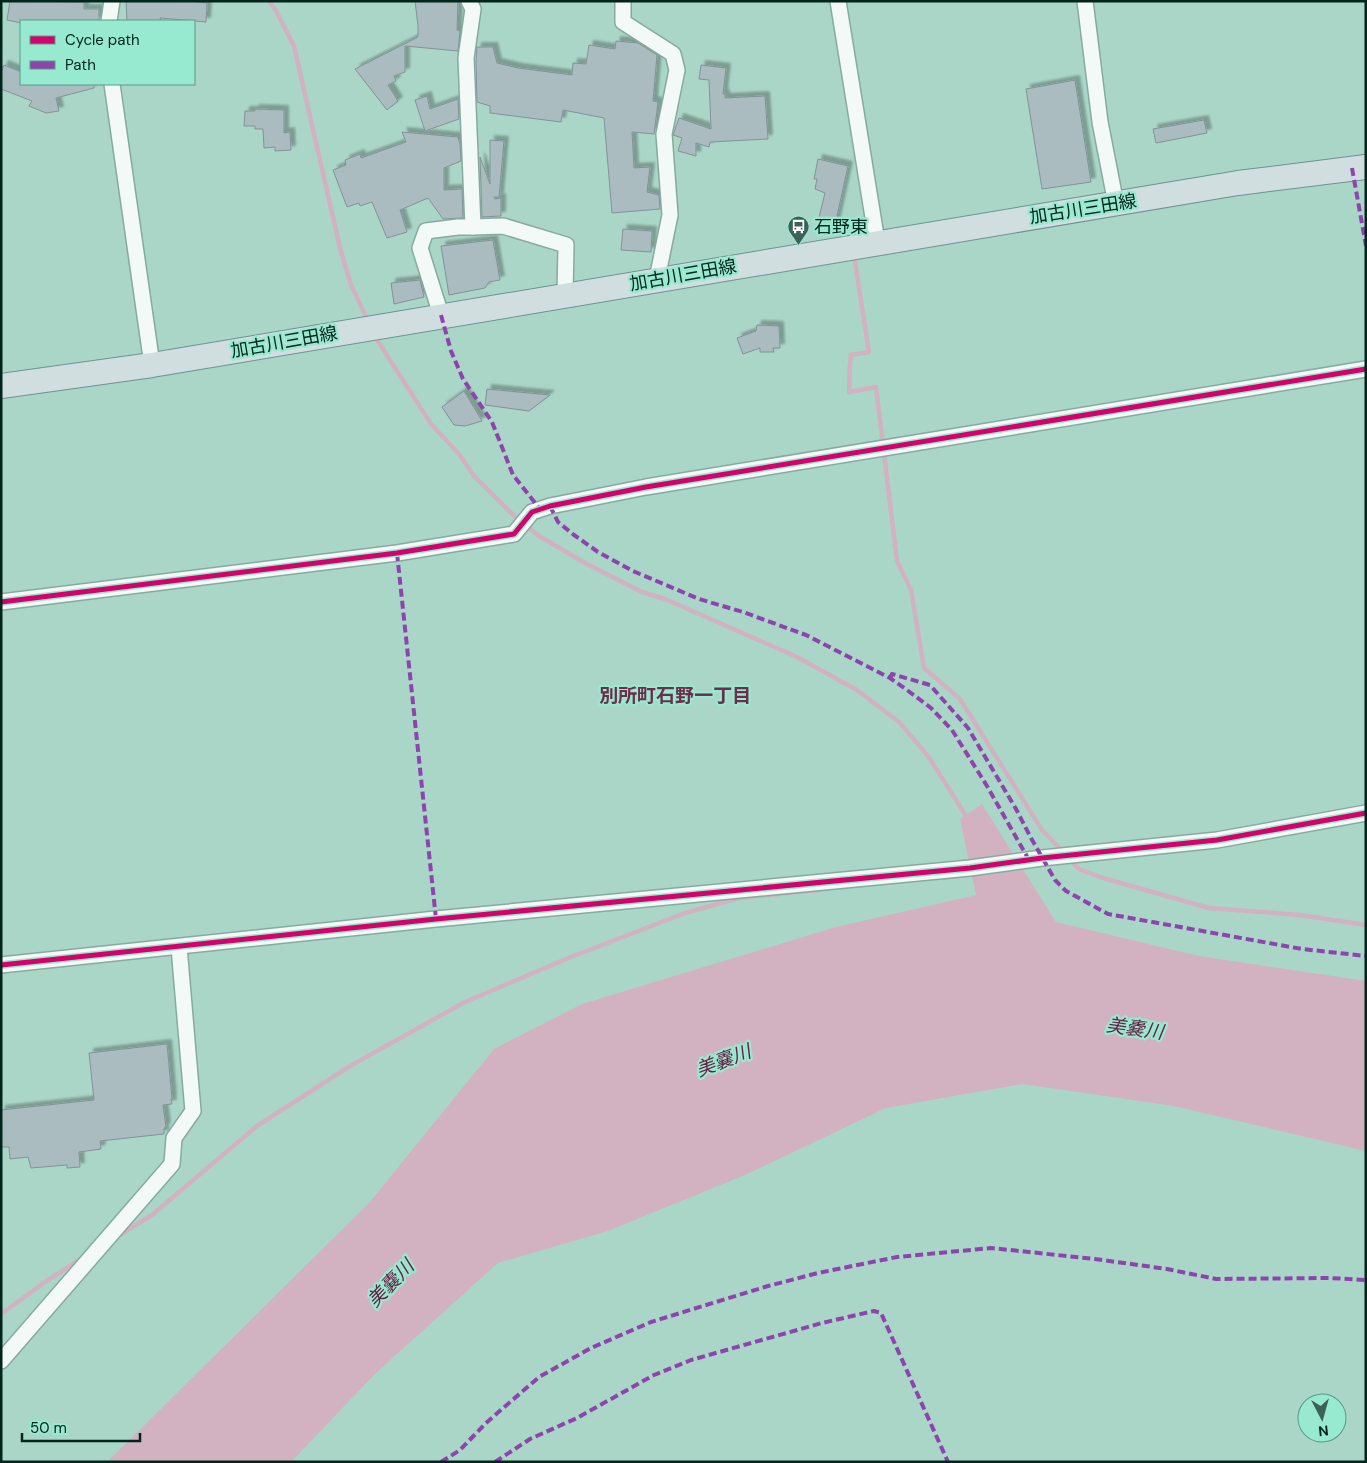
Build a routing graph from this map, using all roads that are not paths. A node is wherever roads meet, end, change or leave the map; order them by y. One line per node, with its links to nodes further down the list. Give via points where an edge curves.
1 (112, 1): 6 (street)
2 (469, 1): 10 (street, via 473,9 466,58)
3 (624, 1): 12 (street, via 624,22 673,54 677,70 664,134 670,215)
4 (838, 1): 11 (street)
5 (1085, 1): 9 (street, via 1100,122)
6 (109, 20)
7 (112, 85): 15 (street)
8 (1366, 167): 9 (main road, 加古川三田線, via 1238,183)
9 (1116, 204): 11 (main road, 加古川三田線)
10 (473, 227): 13 (street, via 503,226 566,245); 14 (street, via 426,231 420,248)
11 (877, 242): 12 (main road, 加古川三田線)
12 (657, 279): 13 (main road, 加古川三田線)
13 (565, 294): 14 (main road, 加古川三田線)
14 (441, 315): 15 (main road, 加古川三田線)
15 (152, 365): 17 (main road, 加古川三田線)
16 (1366, 369): 18 (street, via 646,486 532,512 514,534 397,553)
17 (1, 386)
18 (1, 602)
19 (1366, 814): 20 (street, via 1217,840 970,868)
20 (179, 947): 21 (street); 22 (street, via 193,1111 174,1138 172,1164)
21 (1, 965)
22 (1, 1361)

